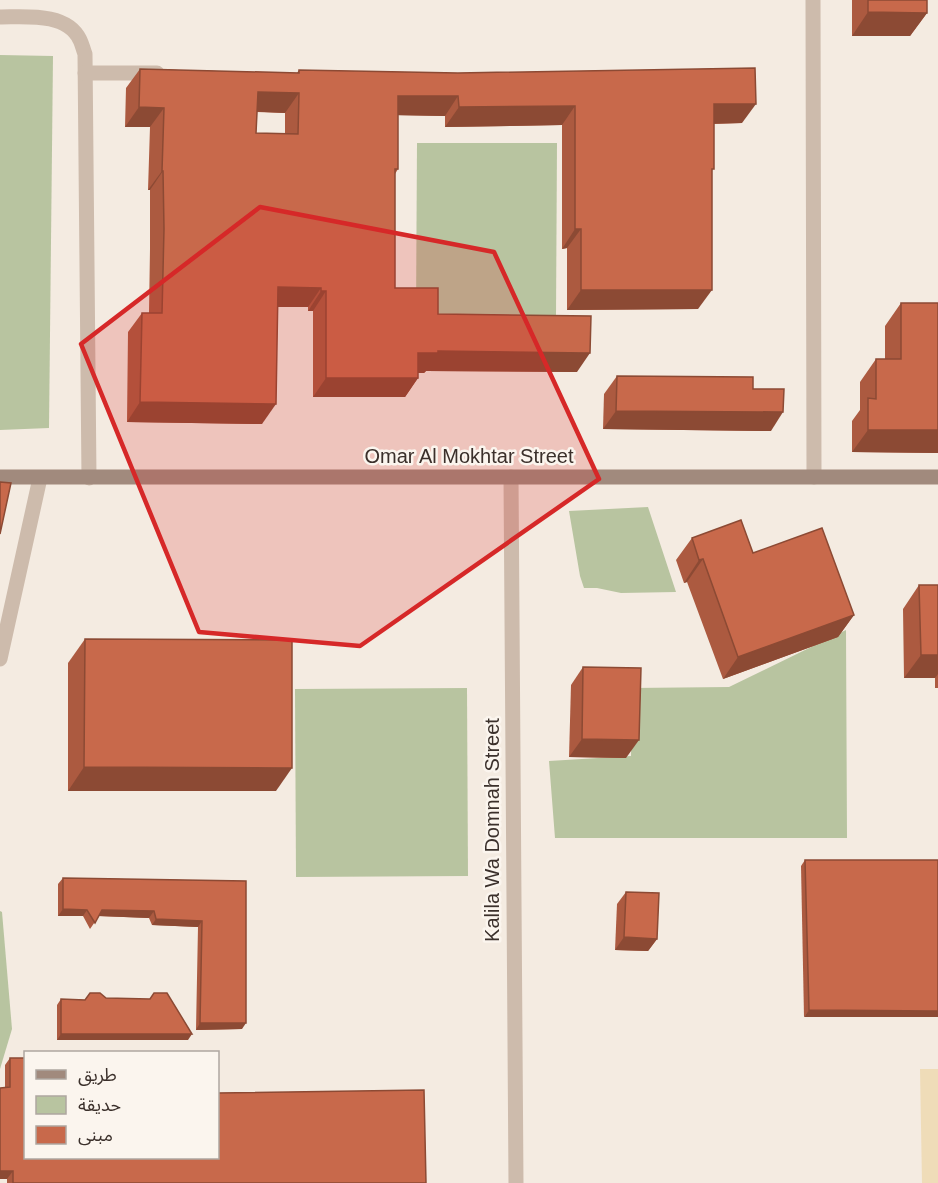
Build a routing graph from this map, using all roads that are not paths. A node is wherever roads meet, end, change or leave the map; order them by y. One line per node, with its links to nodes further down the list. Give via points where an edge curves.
1 (813, 0): 7 (street)
2 (0, 17): 3 (street, via 36,17 67,25 80,38)
3 (85, 73): 4 (street); 10 (street)
4 (168, 73)
5 (0, 477): 9 (street, Omar Al Mokhtar Street)
6 (511, 477): 7 (street, Omar Al Mokhtar Street); 10 (street, Omar Al Mokhtar Street); 12 (street, Kalila Wa Domnah Street)
7 (814, 477): 8 (street, Omar Al Mokhtar Street)
8 (938, 477)
9 (39, 478): 10 (street, Omar Al Mokhtar Street); 11 (street)
10 (89, 478)
11 (0, 659)
12 (516, 1183)

